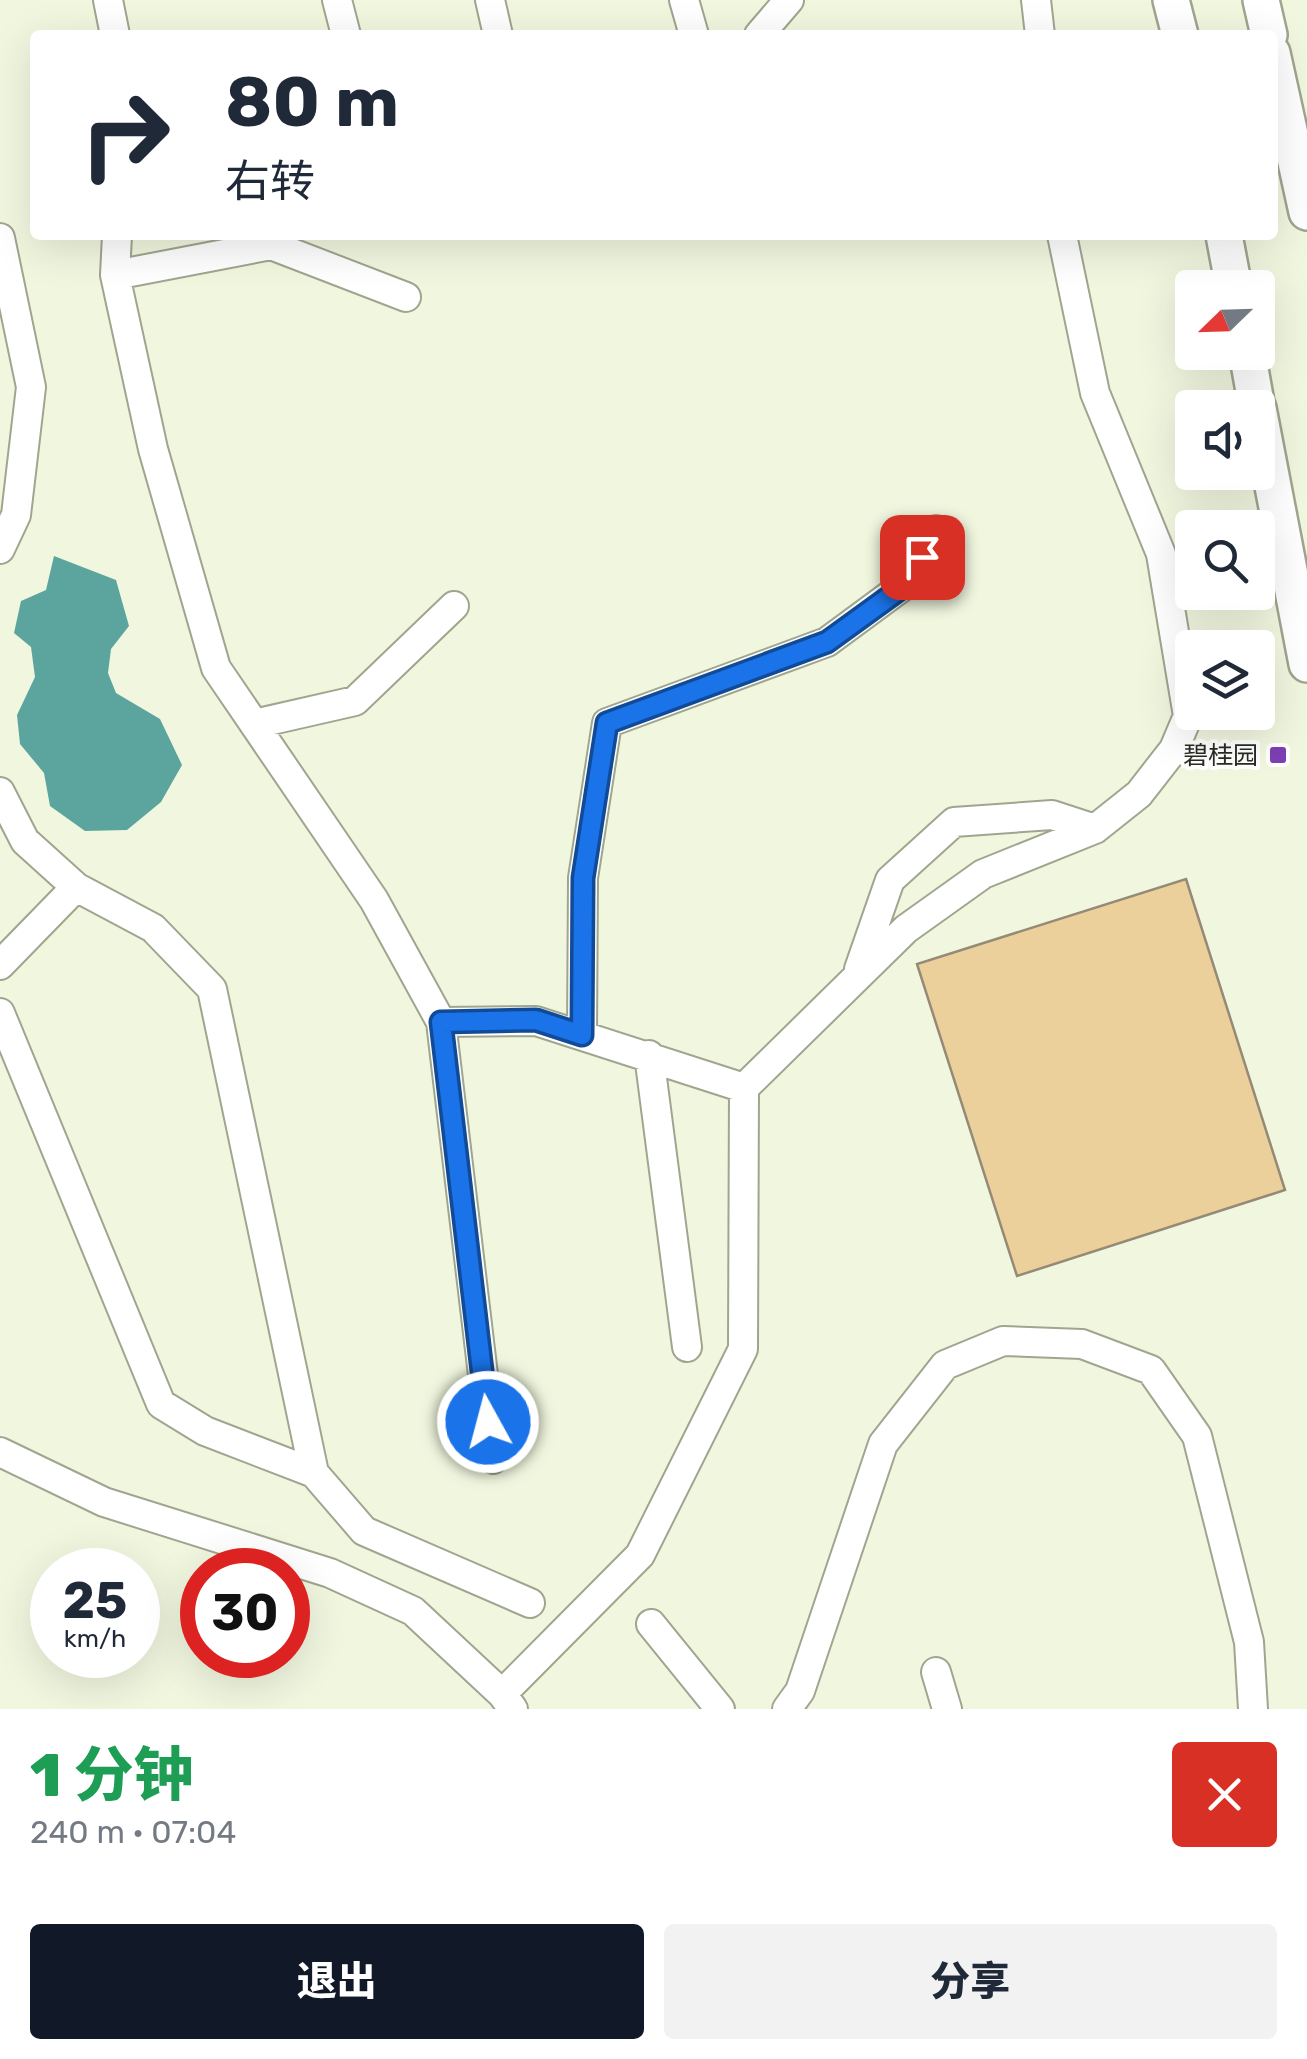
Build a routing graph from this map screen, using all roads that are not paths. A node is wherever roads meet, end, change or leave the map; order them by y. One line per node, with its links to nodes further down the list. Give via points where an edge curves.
1 (108, 0): 9 (street)
2 (337, 0): 10 (street)
3 (490, 0): 11 (street)
4 (684, 0): 12 (street)
5 (789, 0): 13 (street)
6 (1036, 0): 14 (street)
7 (1172, 0): 15 (street)
8 (1261, 0): 16 (street)
9 (113, 30)
10 (345, 30)
11 (497, 30)
12 (693, 30)
13 (763, 30)
14 (1039, 30)
15 (1179, 30)
16 (1267, 30)
17 (1278, 80): 18 (street)
18 (1307, 212)
19 (0, 238): 27 (street, via 32,387)
20 (117, 240): 24 (street)
21 (1063, 240): 34 (street, via 1095,394 1162,554 1188,716 1174,749 1140,794)
22 (1225, 240): 23 (street)
23 (1231, 270)
24 (115, 276): 25 (street, via 271,244); 32 (street, via 153,450 216,668)
25 (406, 297)
26 (1273, 490): 31 (street)
27 (8, 514): 29 (street)
28 (936, 530): 40 (street, via 907,584 827,642 607,723 583,878)
29 (0, 549)
30 (454, 606): 32 (street, via 356,700)
31 (1307, 664)
32 (254, 724): 39 (street, via 374,900)
33 (0, 792): 35 (street, via 25,842)
34 (1095, 830): 37 (street, via 983,874 906,930); 37 (street, via 1052,815 954,822 890,880)
35 (76, 888): 36 (street); 46 (street, via 153,928 212,990)
36 (0, 964)
37 (856, 977): 42 (street)
38 (0, 1013): 46 (street, via 161,1404 206,1431)
39 (441, 1022): 40 (street, via 536,1020); 45 (street)
40 (582, 1035): 41 (street)
41 (649, 1055): 42 (street); 43 (street)
42 (744, 1088): 50 (street, via 742,1349 640,1555)
43 (688, 1347)
44 (0, 1452): 50 (street, via 104,1502 330,1573 413,1611)
45 (493, 1458)
46 (314, 1472): 47 (street, via 364,1530)
47 (530, 1603)
48 (651, 1624): 51 (street)
49 (936, 1672): 53 (street)
50 (508, 1701)
51 (720, 1709)
52 (788, 1709): 54 (street, via 800,1691 883,1444 945,1364 1003,1341 1082,1344 1151,1370 1197,1436 1249,1642)
53 (947, 1709)
54 (1252, 1709)

